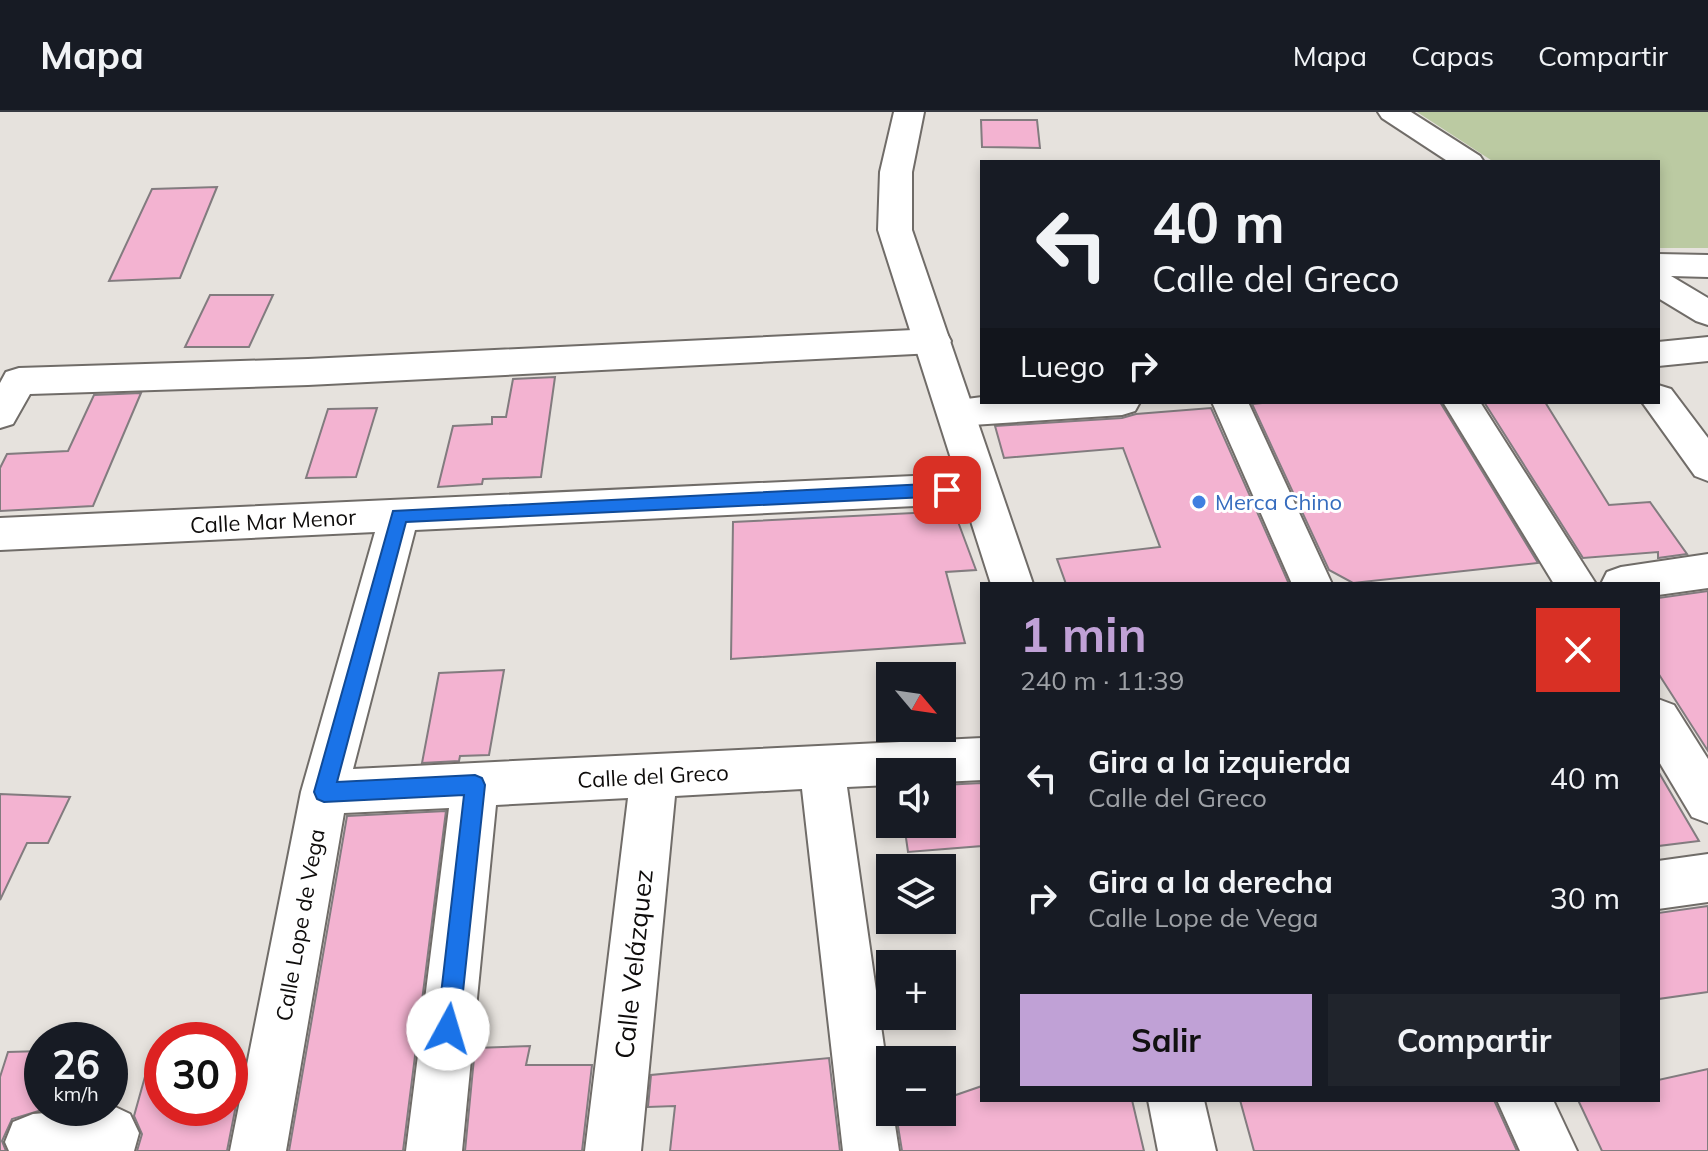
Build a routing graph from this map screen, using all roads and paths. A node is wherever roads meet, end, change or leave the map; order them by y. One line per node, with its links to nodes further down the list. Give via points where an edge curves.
1 (909, 112): 8 (main road, via 896,172 895,230)
2 (1392, 112): 3 (street)
3 (1466, 160)
4 (1660, 265): 5 (street)
5 (1708, 266)
6 (1681, 290): 7 (street)
7 (1708, 313)
8 (934, 341): 15 (main road); 16 (street, via 19,381)
9 (1708, 349): 10 (street)
10 (1660, 354)
11 (1660, 401): 17 (street)
12 (1089, 404): 15 (street)
13 (1231, 404): 23 (street)
14 (1462, 404): 24 (street)
15 (957, 412): 18 (main road)
16 (1, 413)
17 (1708, 466)
18 (978, 488): 19 (street, Calle Mar Menor); 22 (main road)
19 (399, 515): 20 (street, Calle Mar Menor); 31 (street, Calle Lope de Vega)
20 (0, 534)
21 (1708, 571): 25 (street)
22 (1011, 582)
23 (1311, 582)
24 (1575, 582)
25 (1634, 582)
26 (1660, 722): 32 (street)
27 (980, 759): 28 (street, Calle del Greco)
28 (822, 768): 29 (street, Calle del Greco); 42 (street)
29 (654, 776): 30 (street, Calle del Greco); 41 (street, Calle Velázquez)
30 (475, 785): 31 (street, Calle del Greco); 40 (street)
31 (324, 792): 39 (street, Calle Lope de Vega)
32 (1708, 801)
33 (1708, 878): 34 (street)
34 (1660, 885)
35 (1176, 1102): 43 (main road)
36 (1525, 1102): 44 (street)
37 (33, 1142): 38 (street, via 111,1133)
38 (106, 1151)
39 (258, 1151)
40 (434, 1151)
41 (613, 1151)
42 (871, 1151)
43 (1187, 1151)
44 (1549, 1151)

